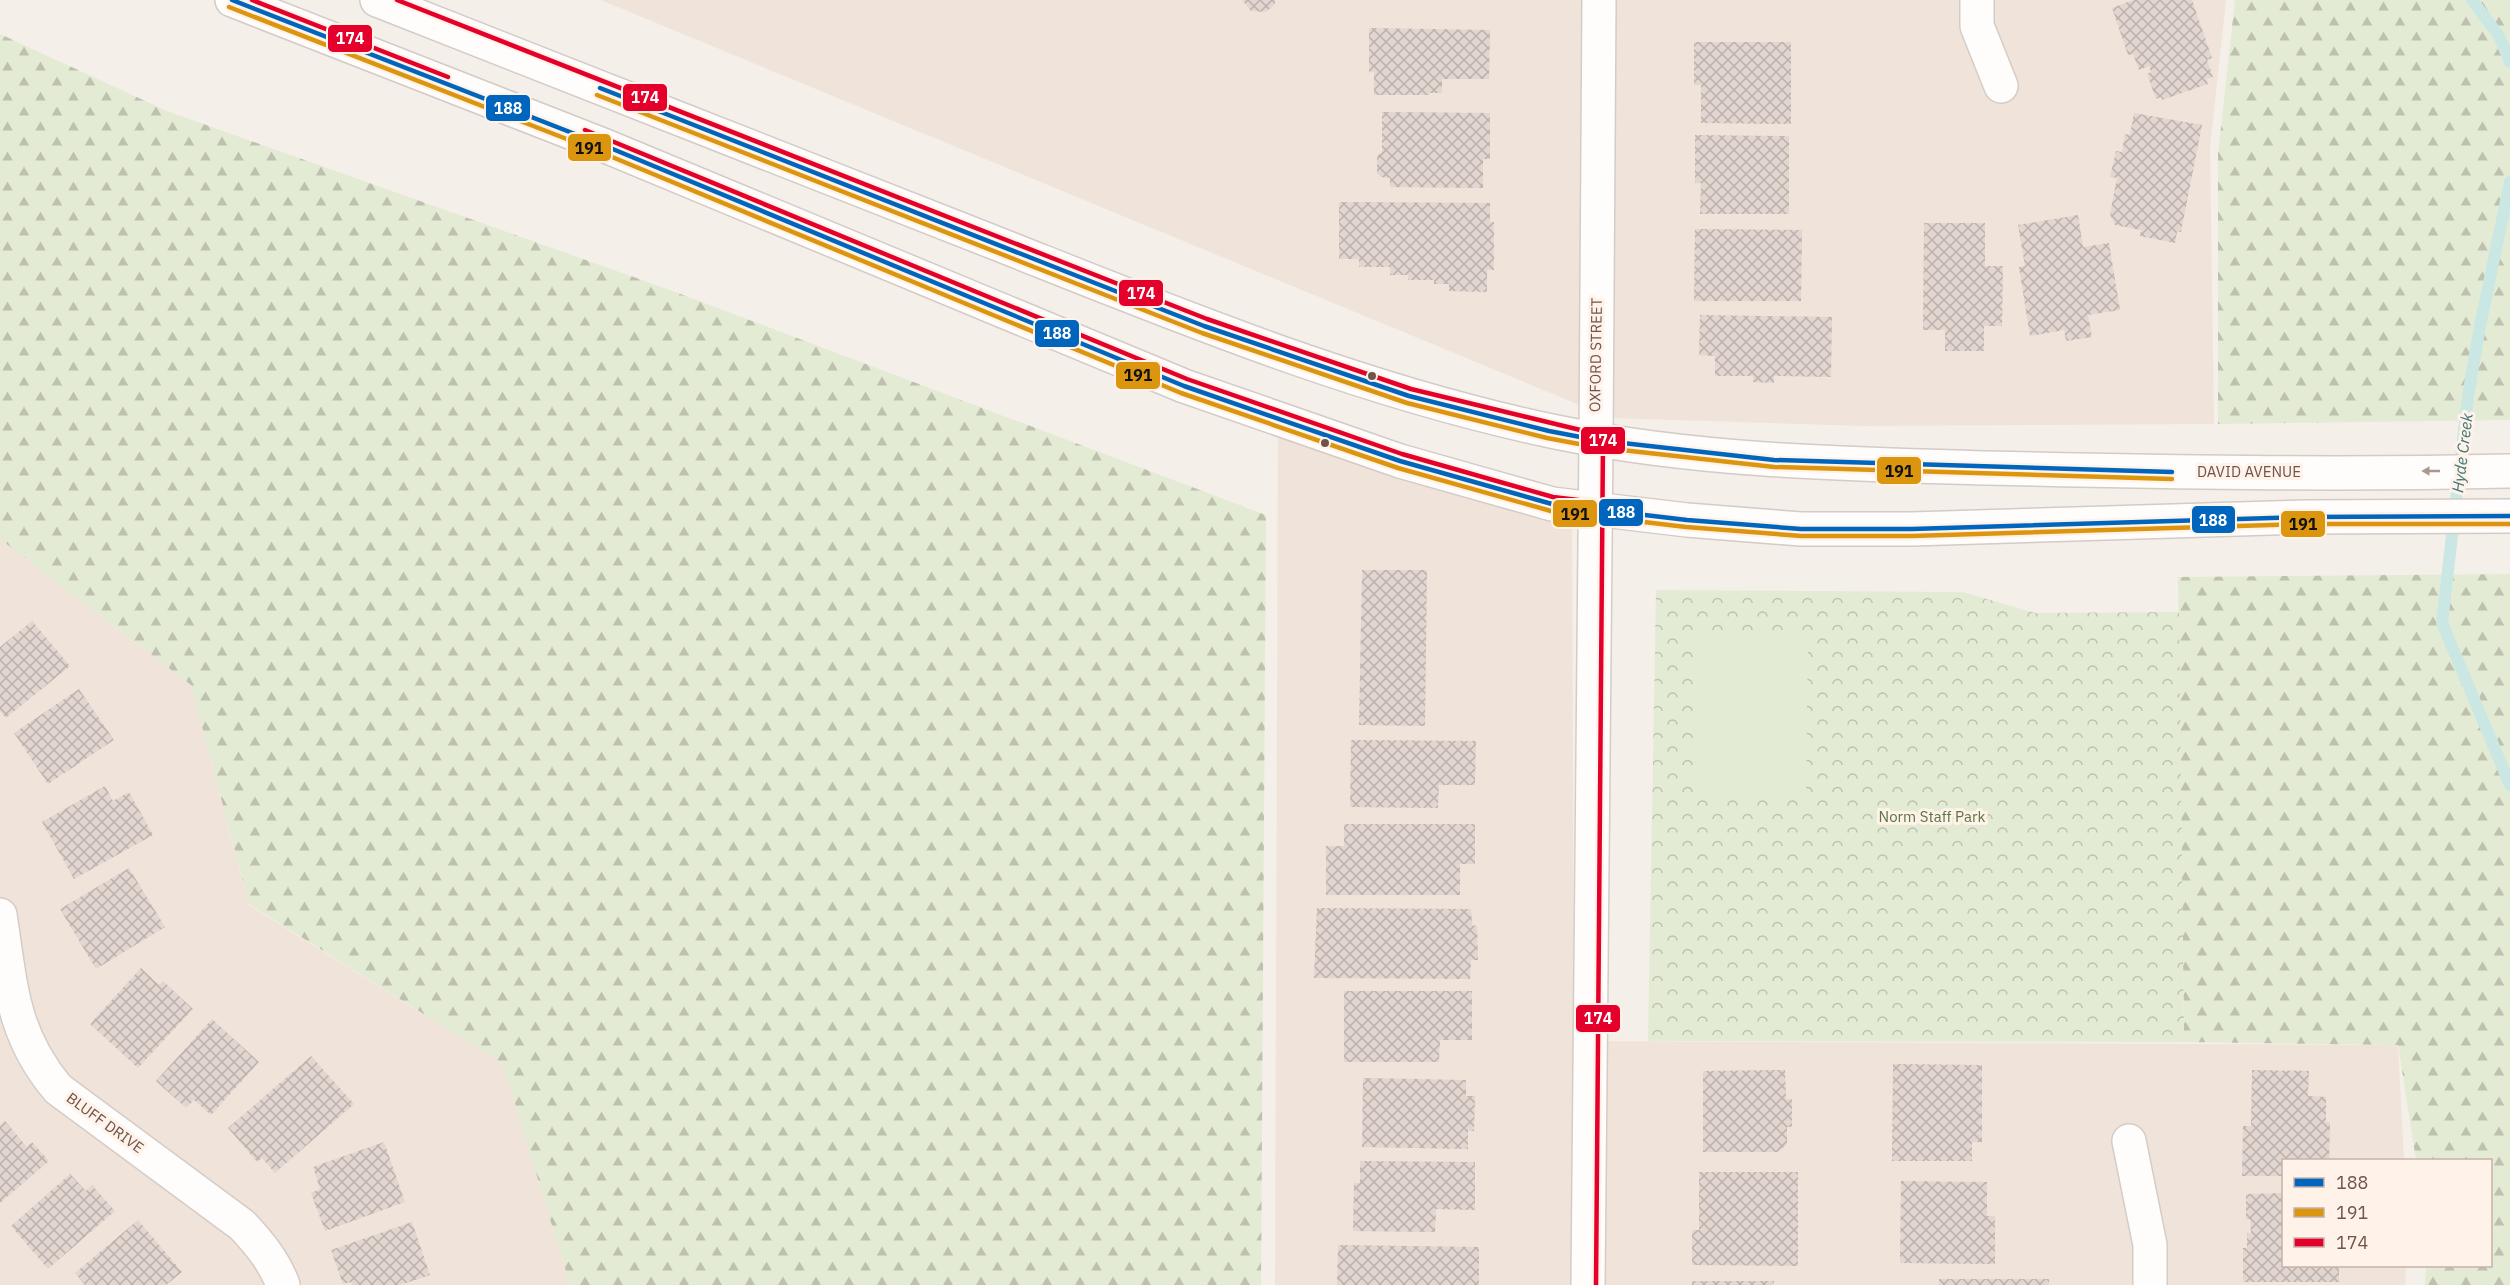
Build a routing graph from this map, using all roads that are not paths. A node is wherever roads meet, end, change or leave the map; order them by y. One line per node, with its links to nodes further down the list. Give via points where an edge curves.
1 (232, 0): 8 (main road, via 603,145 1184,386 1400,461 1552,504)
2 (377, 0): 6 (main road, DAVID AVENUE, via 1204,326 1409,396)
3 (1599, 0): 6 (main road, OXFORD STREET)
4 (1977, 0): 5 (main road, via 1977,26)
5 (2001, 86)
6 (1596, 440): 7 (main road, DAVID AVENUE, one-way to 6, via 2159,472 1774,460); 8 (main road, OXFORD STREET)
7 (2510, 471)
8 (1594, 508): 9 (main road, via 1801,530 2306,517); 13 (main road, OXFORD STREET)
9 (2510, 516)
10 (0, 915): 12 (main road, BLUFF DRIVE, via 12,997 29,1047 41,1068 58,1089 242,1224 266,1252)
11 (2129, 1141): 14 (main road, via 2150,1245)
12 (283, 1285)
13 (1588, 1285)
14 (2150, 1285)

